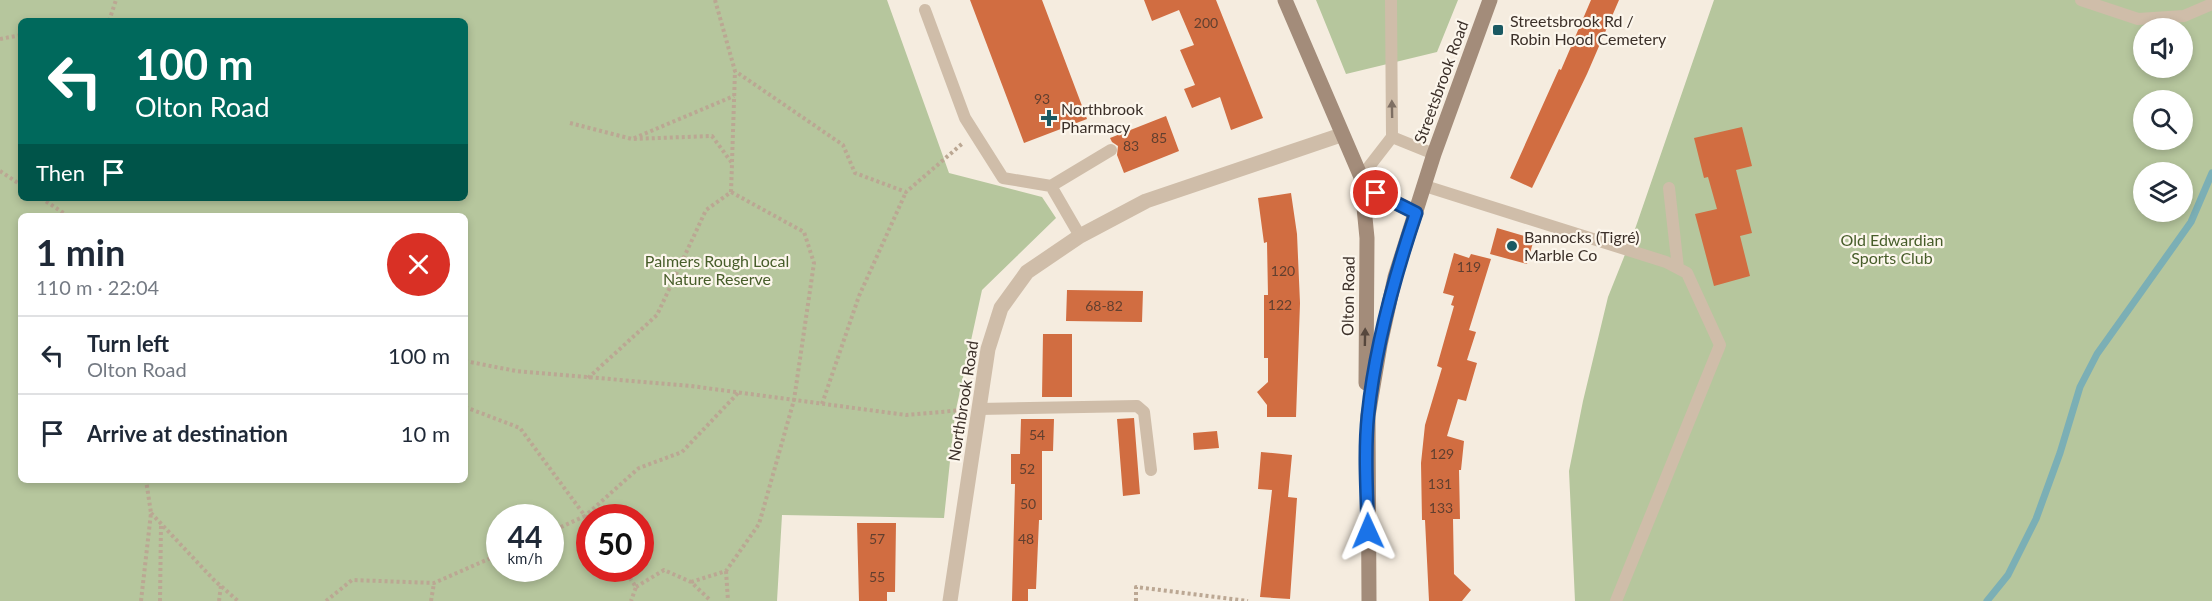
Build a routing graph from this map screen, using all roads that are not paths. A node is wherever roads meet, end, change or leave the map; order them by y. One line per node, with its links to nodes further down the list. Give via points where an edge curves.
1 (1285, 0): 7 (main road, Olton Road)
2 (1391, 0): 8 (lane, one-way to 2)
3 (1490, 0): 10 (main road, Streetsbrook Road)
4 (2081, 0): 5 (lane, via 2138,19 2184,16)
5 (2212, 4)
6 (925, 10): 12 (lane, via 965,118 1003,178)
7 (1341, 135): 11 (main road, Olton Road); 16 (street, Northbrook Road, via 1146,201)
8 (1392, 137): 10 (lane); 11 (lane)
9 (1111, 150): 12 (lane)
10 (1434, 154): 13 (main road, Streetsbrook Road)
11 (1361, 177): 15 (main road, Olton Road, via 1376,193); 19 (main road, Olton Road, one-way to 11, via 1367,238)
12 (1051, 186): 16 (lane)
13 (1425, 186): 15 (main road, Streetsbrook Road); 17 (lane)
14 (1669, 188): 17 (lane)
15 (1416, 213): 19 (main road, Streetsbrook Road, via 1395,277)
16 (1080, 236): 18 (street, Northbrook Road, via 1027,272 1001,308 988,349)
17 (1678, 268): 23 (lane, via 1687,273 1720,345)
18 (979, 409): 20 (lane, via 1137,406 1144,412); 21 (street, Northbrook Road)
19 (1368, 416): 22 (main road, Streetsbrook Road)
20 (1151, 470)
21 (950, 601)
22 (1369, 601)
23 (1616, 601)

